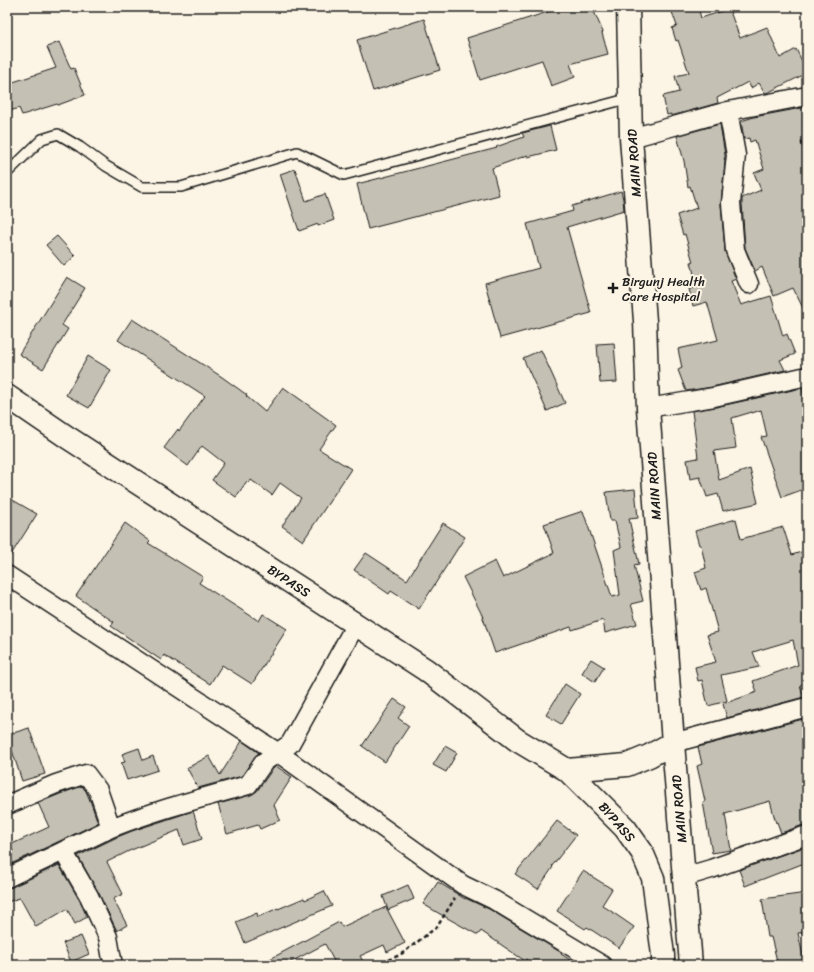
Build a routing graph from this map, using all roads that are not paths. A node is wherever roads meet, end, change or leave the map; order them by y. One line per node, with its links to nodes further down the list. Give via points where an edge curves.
1 (628, 7): 3 (main road, MAIN ROAD)
2 (807, 96): 4 (street)
3 (631, 98): 5 (main road, MAIN ROAD); 6 (lane, via 344,175 297,152 181,187 142,187 58,134 42,139)
4 (728, 111): 5 (street); 7 (street, via 736,155 731,204 736,250)
5 (632, 138): 10 (main road, MAIN ROAD, via 645,321)
6 (7, 173)
7 (749, 284)
8 (807, 376): 10 (street, via 714,397)
9 (7, 396): 12 (main road, BYPASS)
10 (648, 408): 14 (main road, MAIN ROAD)
11 (7, 575): 15 (street)
12 (356, 624): 15 (street, via 290,744); 16 (main road, BYPASS, via 426,670 517,740)
13 (807, 707): 14 (street)
14 (673, 743): 16 (main road, via 627,766); 21 (main road, MAIN ROAD)
15 (277, 752): 18 (street, via 264,762 248,785); 25 (street, via 463,886 494,900)
16 (567, 770): 23 (main road, BYPASS, via 625,828 642,852 653,878)
17 (7, 805): 18 (street, via 86,774 98,790)
18 (111, 828): 20 (street)
19 (807, 835): 21 (street)
20 (63, 851): 22 (street); 24 (street, via 89,896 108,937)
21 (684, 877): 26 (main road, MAIN ROAD)
22 (8, 878)
23 (663, 960)
24 (112, 965)
25 (602, 965)
26 (691, 965)

